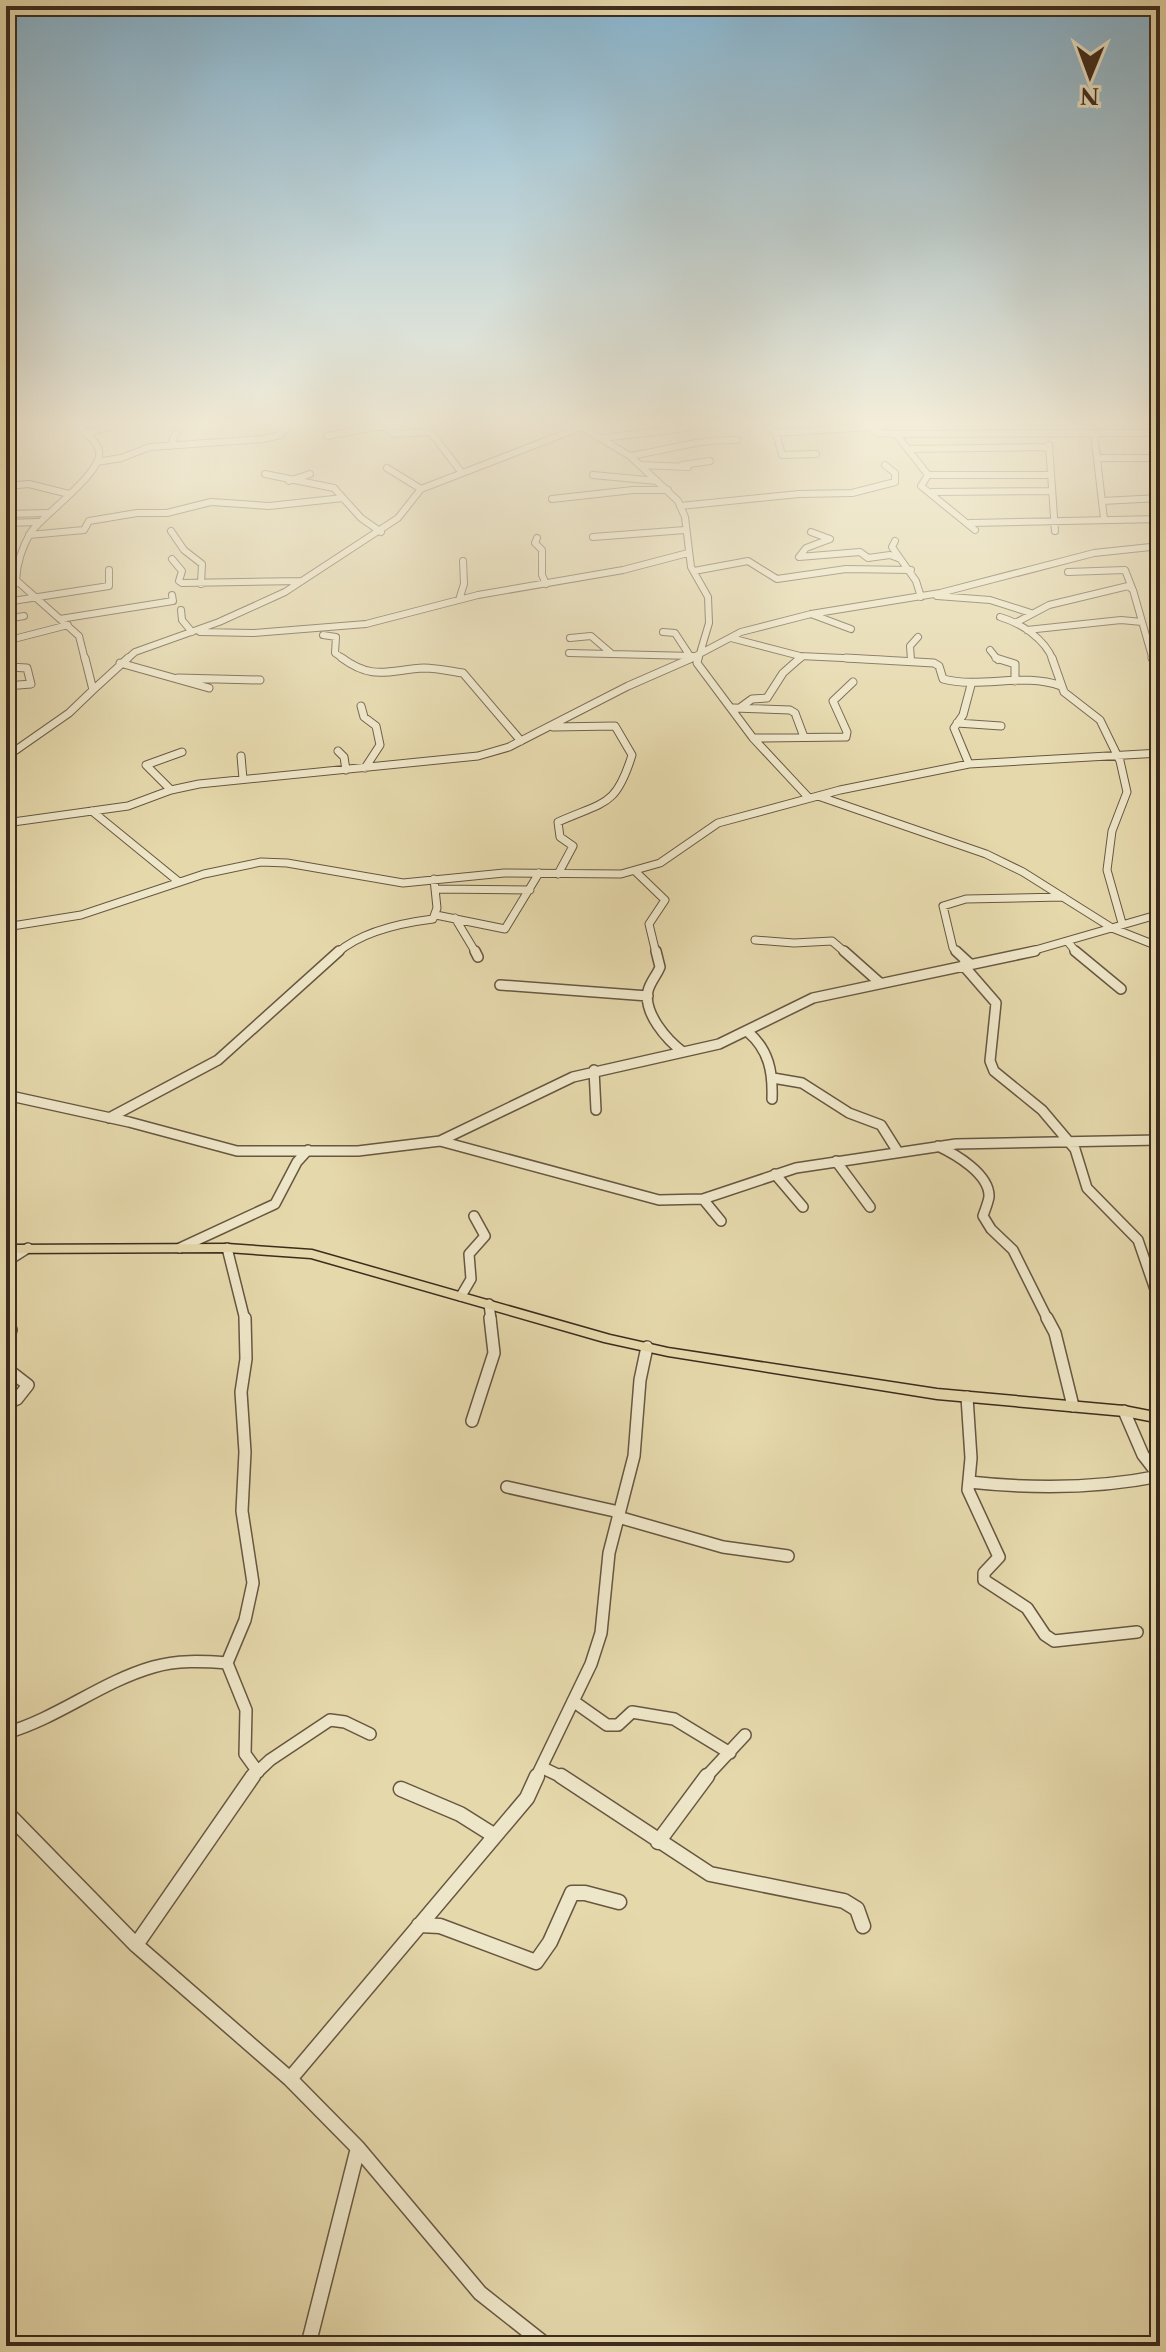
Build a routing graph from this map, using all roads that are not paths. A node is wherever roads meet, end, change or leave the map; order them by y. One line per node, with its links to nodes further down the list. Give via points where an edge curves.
1 (29, 535): 22 (street, via 16,573)
2 (174, 536): 23 (street, via 202,564)
3 (375, 536): 21 (street)
4 (609, 536): 7 (street)
5 (686, 536): 11 (street)
6 (821, 536): 12 (street, via 830,539 806,548)
7 (593, 537)
8 (537, 538): 24 (street)
9 (895, 541): 13 (street)
10 (1160, 546): 28 (street, via 1094,553)
11 (688, 553): 18 (street); 24 (street)
12 (799, 557): 13 (street, via 860,552 868,558); 20 (street)
13 (898, 558): 17 (street)
14 (172, 559): 23 (street, via 182,571 180,582)
15 (463, 561): 31 (street)
16 (109, 570): 30 (street, via 109,586)
17 (911, 570): 20 (street); 29 (street)
18 (694, 571): 20 (street, via 748,561 777,579); 58 (street, via 708,591 710,610)
19 (1068, 572): 26 (street, via 1125,570)
20 (815, 574)
21 (303, 581): 23 (street); 45 (street)
22 (19, 583): 25 (street); 30 (street)
23 (201, 584)
24 (546, 584): 31 (street)
25 (6, 585)
26 (1132, 588): 34 (street, via 1119,587); 41 (street)
27 (172, 595): 39 (street, via 173,601)
28 (930, 595): 29 (street); 34 (street, via 990,600)
29 (921, 597): 35 (street)
30 (39, 598): 32 (street); 39 (street)
31 (459, 600): 46 (street)
32 (6, 602)
33 (181, 610): 45 (street)
34 (1031, 613): 40 (street)
35 (811, 614): 43 (street); 50 (street)
36 (24, 616): 38 (street)
37 (1000, 617): 40 (street)
38 (6, 619)
39 (60, 619): 42 (street)
40 (1017, 622): 44 (street)
41 (1142, 622): 44 (street); 54 (street)
42 (68, 625): 51 (street); 72 (street, via 79,636)
43 (851, 629)
44 (1027, 630): 70 (street, via 1052,653)
45 (193, 632): 46 (street); 62 (street, via 135,652)
46 (325, 632): 52 (street); 80 (street, via 336,637 335,653 359,671 427,668 463,673)
47 (663, 632): 58 (street, via 675,633)
48 (918, 637): 61 (street, via 910,646)
49 (570, 638): 57 (street, via 594,637)
50 (731, 638): 58 (street); 59 (street)
51 (7, 640): 60 (street)
52 (318, 642)
53 (990, 650): 66 (street, via 996,660 1015,664)
54 (1149, 652): 56 (street); 63 (street)
55 (569, 653): 57 (street)
56 (1160, 653)
57 (612, 654): 58 (street)
58 (694, 656): 74 (street); 77 (street)
59 (802, 657): 61 (street); 74 (street, via 783,673 767,698)
60 (6, 660): 69 (street, via 9,667 27,668 31,680 28,686)
61 (911, 661): 68 (street, via 938,664 943,679)
62 (120, 663): 64 (street); 72 (street)
63 (1160, 674)
64 (170, 678): 65 (street); 71 (street)
65 (260, 680)
66 (1015, 681): 68 (street); 70 (street)
67 (853, 682): 78 (street, via 833,701 847,736)
68 (971, 685): 75 (street)
69 (6, 686)
70 (1061, 686): 85 (street, via 1100,720)
71 (209, 688)
72 (93, 690): 86 (street)
73 (361, 706): 88 (street, via 364,717 376,726 380,745)
74 (736, 708): 78 (street, via 790,710); 79 (street)
75 (957, 723): 76 (street); 87 (street, via 955,737)
76 (1001, 726)
77 (551, 727): 80 (street); 97 (street, via 615,726 632,755 614,797 558,822 560,837 573,846)
78 (804, 737): 79 (street)
79 (753, 738): 92 (street)
80 (521, 741): 88 (street, via 478,756)
81 (338, 751): 89 (street)
82 (182, 752): 91 (street, via 146,765)
83 (1160, 753): 85 (street)
84 (241, 756): 90 (street)
85 (1115, 756): 87 (street); 107 (street, via 1127,792 1112,831 1107,870)
86 (6, 757)
87 (969, 764): 92 (street)
88 (365, 768): 89 (street)
89 (346, 770): 90 (street)
90 (243, 779): 91 (street)
91 (171, 790): 93 (street, via 135,804)
92 (814, 797): 95 (street, via 718,823 660,863); 103 (street, via 986,854)
93 (92, 811): 94 (street); 99 (street)
94 (6, 823)
95 (636, 872): 97 (street); 118 (street, via 665,900 649,924 660,967)
96 (539, 873): 97 (street); 98 (street); 102 (street)
97 (558, 874)
98 (479, 875): 100 (street); 101 (street)
99 (179, 882): 100 (street, via 274,862 389,882); 108 (street, via 81,915)
100 (435, 884): 101 (street); 105 (street)
101 (485, 889): 102 (street)
102 (530, 890): 106 (street, via 505,929)
103 (1063, 897): 109 (street); 114 (street, via 966,899 943,906 953,948)
104 (1160, 914): 107 (street)
105 (436, 915): 106 (street); 126 (street, via 346,945 218,1060)
106 (455, 918): 113 (street)
107 (1122, 923): 109 (street)
108 (6, 927)
109 (1112, 928): 111 (street); 112 (street)
110 (755, 940): 115 (street, via 832,941)
111 (1068, 942): 114 (street); 117 (street)
112 (1160, 947)
113 (478, 957)
114 (966, 965): 115 (street); 128 (street, via 996,1003 990,1061 994,1071 1042,1110)
115 (880, 983): 119 (street, via 803,1002)
116 (500, 985): 118 (street)
117 (1121, 989)
118 (648, 996): 120 (street, via 665,1036)
119 (748, 1032): 120 (street); 122 (street, via 766,1050)
120 (683, 1052): 121 (street)
121 (594, 1070): 125 (street); 127 (street)
122 (773, 1078): 124 (street); 132 (street, via 802,1083 849,1113 881,1125)
123 (6, 1095): 126 (street)
124 (772, 1099)
125 (596, 1110)
126 (109, 1118): 131 (street, via 237,1151)
127 (440, 1141): 131 (street, via 380,1150); 135 (street, via 646,1199)
128 (1069, 1141): 129 (street); 130 (street); 147 (street, via 1080,1158 1087,1188 1138,1240)
129 (1158, 1141)
130 (938, 1146): 132 (street); 154 (street, via 961,1160 987,1187 983,1216 1013,1250 1055,1333)
131 (309, 1150): 141 (street, via 294,1162 275,1204)
132 (898, 1152): 133 (street)
133 (836, 1161): 134 (street); 137 (street)
134 (775, 1174): 135 (street); 136 (street)
135 (703, 1199): 139 (street)
136 (803, 1207)
137 (870, 1207)
138 (474, 1216): 145 (street, via 485,1236 469,1254 471,1279)
139 (721, 1221)
140 (28, 1248): 141 (main road); 143 (main road); 144 (street)
141 (180, 1248): 142 (main road)
142 (227, 1248): 145 (main road, via 312,1254); 166 (street, via 245,1313 242,1511 253,1583)
143 (6, 1249)
144 (6, 1262)
145 (461, 1296): 146 (main road)
146 (489, 1304): 150 (main road); 157 (street, via 494,1353)
147 (1160, 1304)
148 (6, 1319): 149 (street, via 11,1330)
149 (6, 1340)
150 (647, 1347): 152 (main road); 163 (street, via 634,1456)
151 (6, 1368): 153 (street, via 28,1385)
152 (967, 1397): 154 (main road); 159 (street)
153 (6, 1404)
154 (1073, 1406): 155 (main road)
155 (1124, 1411): 156 (main road); 158 (street, via 1143,1455)
156 (1160, 1418)
157 (472, 1421)
158 (1160, 1476): 159 (street, via 1121,1485)
159 (969, 1482): 165 (street, via 970,1496 999,1557 984,1580 1027,1608 1045,1635 1062,1641)
160 (507, 1487): 163 (street)
161 (1160, 1497): 162 (street)
162 (1160, 1513)
163 (618, 1514): 164 (street, via 697,1541); 167 (street, via 601,1633)
164 (788, 1556)
165 (1137, 1632)
166 (227, 1663): 168 (street, via 186,1661 140,1671 43,1722); 173 (street, via 246,1710 245,1754)
167 (573, 1701): 171 (street, via 607,1725 618,1725 632,1712 642,1711 674,1719); 172 (street)
168 (6, 1733)
169 (370, 1734): 173 (street, via 330,1720)
170 (745, 1735): 171 (street)
171 (730, 1753): 177 (street)
172 (543, 1768): 176 (street, via 527,1798); 177 (street)
173 (258, 1772): 181 (street)
174 (401, 1789): 176 (street, via 460,1814)
175 (6, 1812): 181 (street)
176 (495, 1836): 179 (street)
177 (658, 1842): 180 (street, via 710,1874 851,1904)
178 (619, 1902): 179 (street, via 572,1893 536,1962 440,1926)
179 (419, 1925): 182 (street)
180 (863, 1926)
181 (136, 1945): 182 (street)
182 (290, 2079): 183 (street)
183 (358, 2148): 184 (street); 185 (street, via 480,2293)
184 (308, 2346)
185 (547, 2346)

